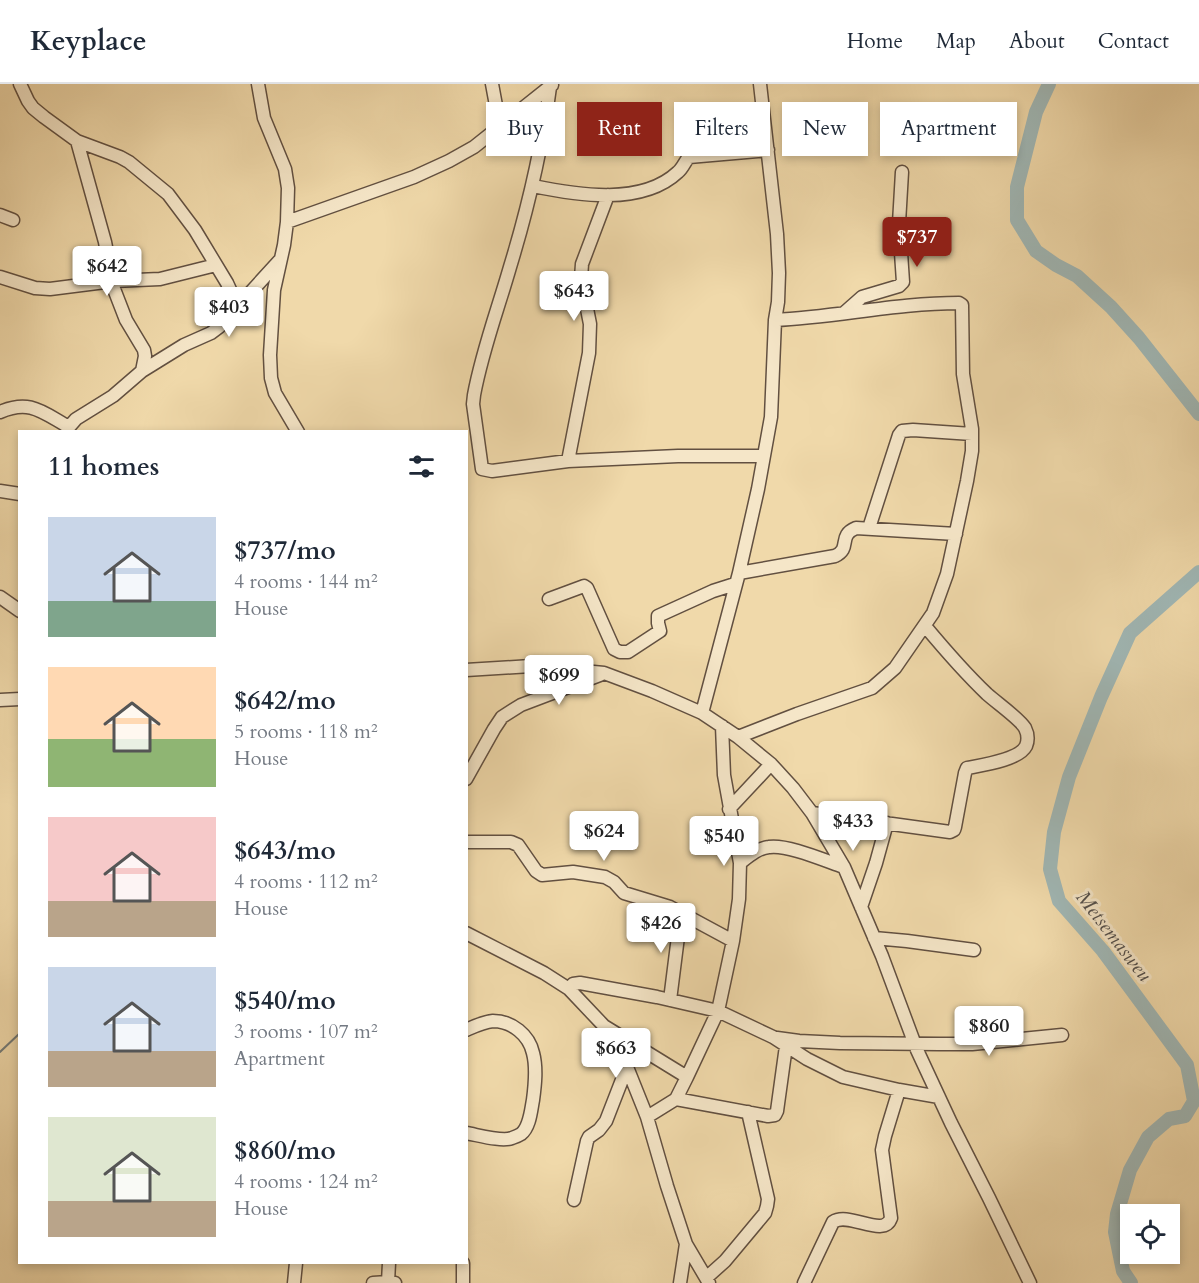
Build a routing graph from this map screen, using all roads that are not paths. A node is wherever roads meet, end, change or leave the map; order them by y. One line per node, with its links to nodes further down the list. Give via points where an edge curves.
1 (20, 84): 10 (street, via 33,108)
2 (258, 84): 18 (street, via 264,118 285,169)
3 (492, 84): 6 (street)
4 (760, 84): 8 (street)
5 (552, 86): 7 (street); 14 (street)
6 (495, 102)
7 (532, 102)
8 (762, 102)
9 (486, 138): 18 (street, via 414,177)
10 (77, 141): 20 (street, via 129,162 168,194); 22 (street)
11 (700, 156): 15 (street, via 689,157 678,173 652,189)
12 (769, 156): 25 (street, via 777,234)
13 (902, 172): 24 (street, via 899,223 903,282 862,297)
14 (533, 186): 15 (street); 32 (street, via 474,395 480,465 492,471)
15 (608, 195): 32 (street, via 582,264 590,324 589,353)
16 (0, 215): 17 (street)
17 (13, 220)
18 (287, 222): 19 (street)
19 (280, 260): 23 (street); 29 (street, via 273,299 270,378)
20 (216, 265): 22 (street, via 160,279); 23 (street)
21 (0, 277): 22 (street, via 50,289)
22 (113, 281): 26 (street, via 126,320 144,351)
23 (238, 307): 26 (street, via 211,333)
24 (844, 313): 25 (street); 30 (street, via 923,304 962,305 963,374)
25 (775, 320): 31 (street, via 771,417)
26 (142, 371): 28 (street)
27 (0, 412): 28 (street, via 25,406 37,409)
28 (68, 429)
29 (297, 430)
30 (972, 434): 35 (street, via 902,431); 36 (street)
31 (764, 456): 32 (street); 37 (street)
32 (568, 461)
33 (0, 491): 34 (street)
34 (18, 494)
35 (869, 528): 36 (street); 37 (street, via 849,531 842,553 835,556)
36 (956, 534): 41 (street, via 947,574)
37 (737, 579): 39 (street, via 658,616 660,631 628,652 614,649 587,588); 46 (street)
38 (0, 597): 40 (street)
39 (549, 599)
40 (18, 610)
41 (925, 626): 48 (street, via 895,668 872,688); 53 (street, via 951,658 1024,727 1027,745 1014,757 967,768 954,830)
42 (468, 670): 43 (street, via 531,666)
43 (604, 673): 46 (street); 50 (street, via 521,705 502,717)
44 (18, 699): 45 (street)
45 (0, 700)
46 (702, 713): 47 (street)
47 (722, 726): 48 (street); 51 (street)
48 (738, 737): 49 (street)
49 (771, 765): 51 (street); 52 (street)
50 (468, 775)
51 (729, 809): 55 (street)
52 (812, 813): 53 (street); 56 (street)
53 (887, 823): 57 (street)
54 (468, 842): 58 (street, via 511,842 518,845 536,872 605,877 624,893)
55 (740, 863): 56 (street, via 758,850 777,846); 61 (street)
56 (844, 867): 57 (street)
57 (861, 907): 60 (street)
58 (681, 913): 61 (street); 64 (street)
59 (468, 934): 63 (street)
60 (874, 938): 62 (street); 70 (street)
61 (733, 941): 65 (street)
62 (974, 950)
63 (569, 990): 64 (street, via 580,983); 66 (street)
64 (670, 1000): 65 (street)
65 (718, 1011): 69 (street); 73 (street)
66 (604, 1026): 72 (street); 73 (street)
67 (468, 1029): 79 (street, via 494,1021 521,1031 534,1055 535,1087 527,1125 521,1134 507,1140)
68 (1062, 1035): 70 (street, via 972,1044)
69 (773, 1037): 70 (street); 71 (street)
70 (914, 1044): 75 (street)
71 (786, 1046): 74 (street, via 843,1077); 77 (street, via 777,1111 768,1116)
72 (627, 1067): 78 (street); 80 (street, via 606,1121 587,1142)
73 (687, 1077): 76 (street)
74 (899, 1090): 75 (street); 91 (street, via 882,1150 889,1223 878,1226 836,1219)
75 (939, 1097): 92 (street)
76 (676, 1099): 77 (street); 78 (street)
77 (748, 1112): 85 (street, via 767,1206)
78 (647, 1117): 81 (street)
79 (468, 1133)
80 (574, 1200)
81 (686, 1244): 85 (street); 90 (street)
82 (296, 1264): 86 (street)
83 (389, 1264): 88 (street)
84 (463, 1264): 89 (street)
85 (707, 1280)
86 (294, 1283)
87 (373, 1283): 88 (street)
88 (391, 1283)
89 (463, 1283)
90 (680, 1283)
91 (804, 1283)
92 (1030, 1283)

